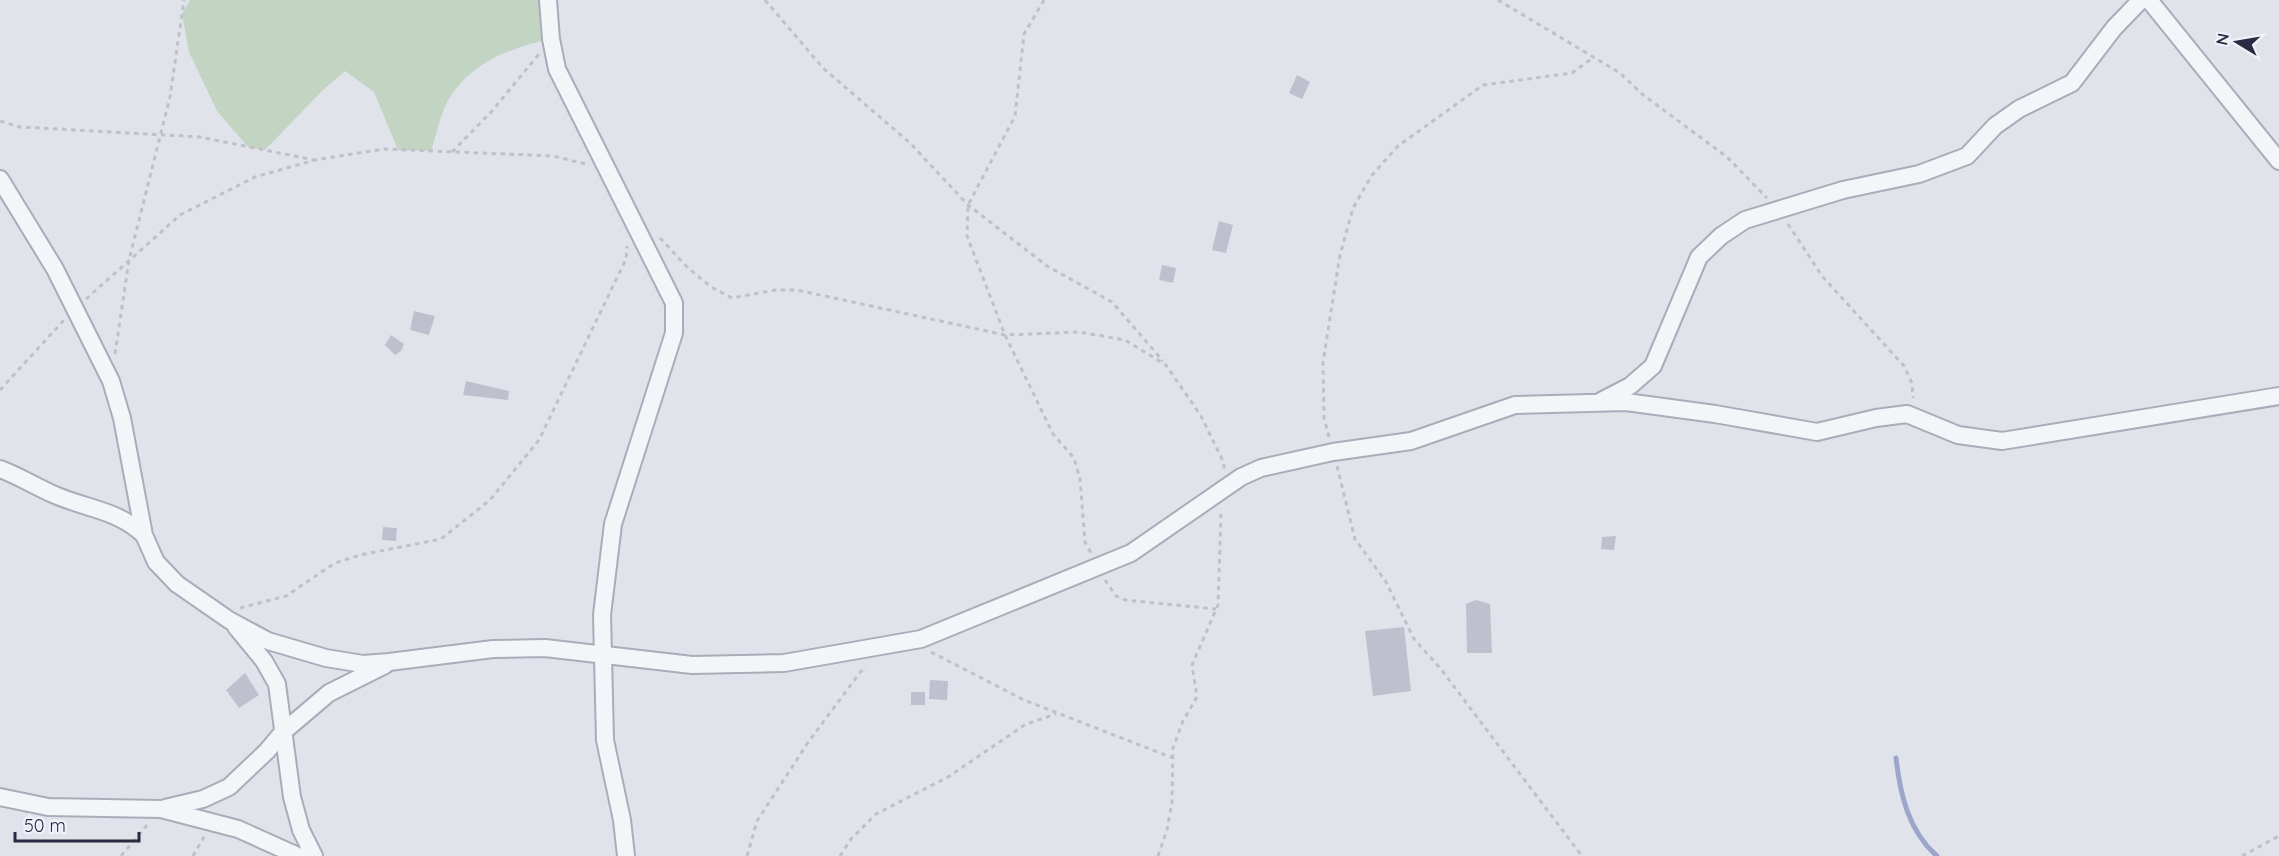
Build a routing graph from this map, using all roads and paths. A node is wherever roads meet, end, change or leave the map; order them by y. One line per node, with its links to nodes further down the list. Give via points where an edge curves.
1 (184, 0): 10 (path, via 170,97)
2 (548, 0): 8 (street)
3 (765, 0): 16 (path, via 822,68 910,143)
4 (1044, 0): 16 (path, via 1024,34 1015,116)
5 (1498, 0): 17 (path, via 1620,73 1642,94 1727,156)
6 (2141, 0): 17 (street, via 2072,82 2019,109 1995,126 1967,156 1919,174 1844,190)
7 (2149, 0): 13 (street)
8 (551, 39): 11 (path, via 492,111); 14 (street, via 557,69)
9 (0, 121): 10 (path, via 20,127)
10 (159, 135): 12 (path, via 200,137); 20 (path)
11 (452, 152): 12 (path, via 384,149); 14 (path, via 553,156)
12 (315, 160): 20 (path, via 255,177 180,215)
13 (2279, 161)
14 (608, 169): 18 (street)
15 (0, 179): 21 (street)
16 (968, 205): 22 (path, via 967,236); 23 (path, via 1047,266 1112,303)
17 (1778, 210): 27 (street, via 1745,220 1699,257 1653,366 1630,386); 28 (path, via 1822,276 1904,366 1912,383)
18 (631, 218): 33 (path, via 626,259 539,440 490,500 441,539 335,563 286,597 247,607); 38 (street, via 674,303 674,333 613,524 602,615)
19 (658, 237): 22 (path, via 711,287 732,297 797,290)
20 (129, 261): 21 (path); 24 (path)
21 (75, 309): 24 (street); 25 (path)
22 (1005, 335): 23 (path, via 1079,332 1125,340); 32 (path, via 1053,434 1074,458 1080,479 1085,542)
23 (1166, 365): 30 (path, via 1201,416 1224,463)
24 (111, 381): 31 (street, via 122,418)
25 (0, 390)
26 (2279, 396): 28 (street, via 2002,441 1958,435)
27 (1598, 403): 28 (street, via 1626,402 1817,432 1876,418 1907,414); 30 (street, via 1515,405 1411,441 1261,468)
28 (1916, 418)
29 (0, 469): 31 (street, via 56,495 111,512 131,522)
30 (1222, 491): 32 (street, via 1131,553); 34 (path)
31 (144, 535): 33 (street, via 156,562 177,584)
32 (1097, 567): 34 (path, via 1116,596 1125,600); 36 (street)
33 (214, 609): 35 (street)
34 (1216, 609): 42 (path, via 1195,653 1192,665 1197,697 1183,721)
35 (229, 620): 39 (street, via 268,641 326,658 363,664); 41 (street, via 264,661 277,684)
36 (913, 640): 37 (street); 40 (path, via 1024,700)
37 (888, 645): 38 (street, via 784,663 692,665); 52 (path, via 858,672 809,741 757,821)
38 (602, 654): 39 (street, via 545,648 494,649); 51 (street, via 605,740)
39 (389, 662): 41 (street, via 329,693)
40 (1058, 713): 42 (path); 53 (path, via 1026,724 948,777 876,814)
41 (283, 732): 44 (street, via 228,788 203,799); 50 (street, via 292,797 301,830)
42 (1173, 758): 54 (path, via 1172,802)
43 (0, 797): 44 (street, via 48,807)
44 (161, 809): 45 (street); 47 (path)
45 (212, 822): 48 (path); 49 (street)
46 (2279, 836): 55 (path)
47 (121, 856)
48 (193, 856)
49 (298, 856)
50 (314, 856)
51 (626, 856)
52 (747, 856)
53 (840, 856)
54 (1158, 856)
55 (2242, 856)

